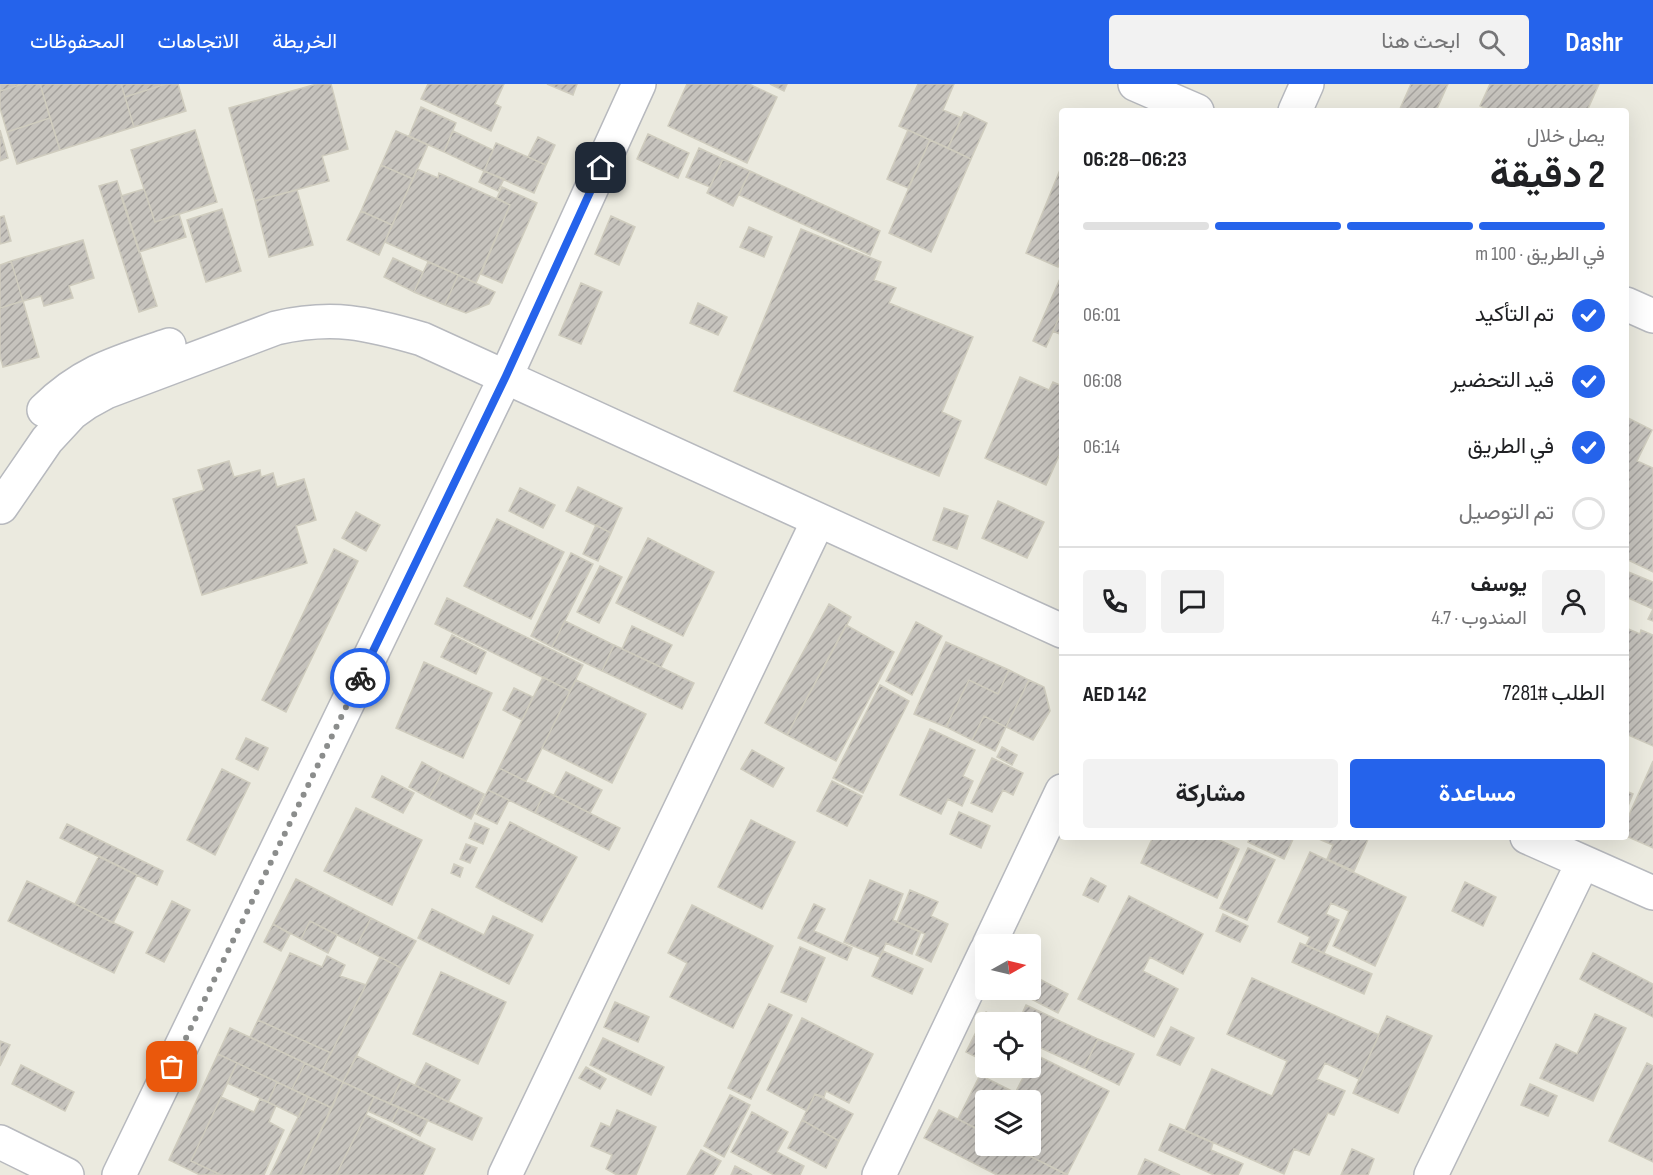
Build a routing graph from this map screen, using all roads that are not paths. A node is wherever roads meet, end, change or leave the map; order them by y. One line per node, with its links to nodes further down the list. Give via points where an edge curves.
1 (639, 84): 8 (street)
2 (1135, 84): 4 (street)
3 (1307, 84): 5 (street)
4 (1190, 108)
5 (1296, 108)
6 (1629, 305): 7 (street)
7 (1653, 316)
8 (506, 376): 9 (street, via 422,339 386,315 359,306 331,301 275,308 188,350 99,369 78,381 59,395 28,431 16,453); 10 (street); 20 (street)
9 (1, 508)
10 (818, 521): 11 (street); 21 (street)
11 (1059, 630)
12 (1059, 797): 16 (street)
13 (1534, 840): 14 (street)
14 (1583, 861): 15 (street); 23 (street)
15 (1653, 893)
16 (994, 934)
17 (975, 974): 22 (street)
18 (0, 1142): 19 (street)
19 (67, 1175)
20 (119, 1175)
21 (506, 1175)
22 (879, 1175)
23 (1431, 1175)

